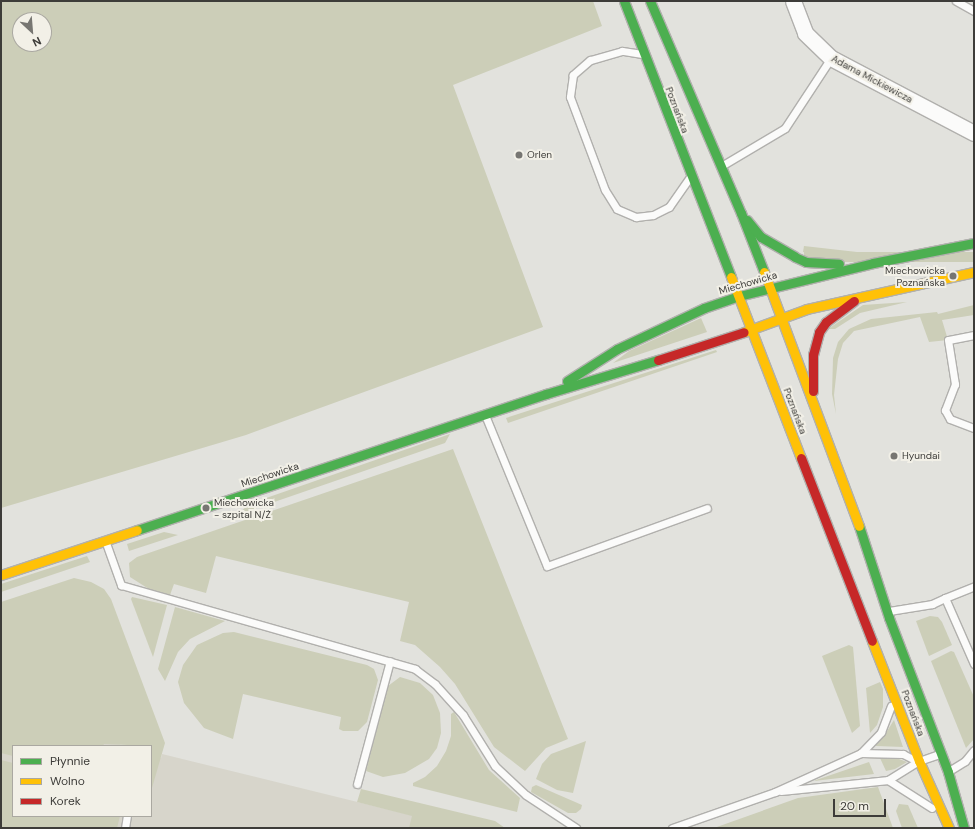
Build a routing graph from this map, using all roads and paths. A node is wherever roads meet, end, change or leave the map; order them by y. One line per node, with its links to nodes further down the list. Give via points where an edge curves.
1 (624, 1): 6 (main road, Poznańska)
2 (650, 1): 9 (main road, Poznańska)
3 (793, 1): 7 (street, Adama Mickiewicza, via 805,33)
4 (956, 1): 5 (lane)
5 (974, 10)
6 (645, 55): 10 (main road, Poznańska); 10 (lane, via 622,51 606,53 590,60 573,75 570,97 605,190 617,209 636,217 653,215 669,207)
7 (830, 58): 8 (street, Adama Mickiewicza); 9 (lane, via 785,128)
8 (974, 133)
9 (720, 166): 11 (main road, Poznańska)
10 (691, 175): 17 (main road, Poznańska)
11 (741, 213): 13 (main road, via 760,237 806,262); 15 (main road, Poznańska)
12 (974, 243): 13 (main road, Miechowicka)
13 (873, 263): 15 (main road, Miechowicka)
14 (974, 272): 16 (main road, Miechowicka)
15 (769, 288): 17 (main road, Miechowicka); 18 (main road, Poznańska)
16 (863, 295): 18 (main road, Miechowicka); 22 (main road, via 826,322 819,332 813,355)
17 (739, 296): 19 (main road, Poznańska); 21 (main road, Miechowicka, via 704,308 617,349)
18 (781, 318): 19 (main road, Miechowicka); 22 (main road, Poznańska)
19 (752, 330): 21 (main road, Miechowicka); 33 (main road, Poznańska)
20 (974, 335): 24 (lane, via 948,340 955,384 945,410 950,419)
21 (546, 394): 23 (main road, Miechowicka)
22 (812, 400): 30 (main road, Poznańska, via 862,534)
23 (485, 415): 25 (lane, via 547,566); 26 (main road, Miechowicka)
24 (974, 428)
25 (707, 508)
26 (105, 541): 27 (main road, Miechowicka); 31 (lane, via 121,585)
27 (1, 575)
28 (974, 586): 29 (lane)
29 (944, 598): 30 (lane, via 932,604); 32 (lane)
30 (887, 612): 36 (main road, Poznańska)
31 (390, 661): 40 (lane); 45 (lane, via 415,669 435,684 463,715 495,766 526,795)
32 (974, 664)
33 (893, 694): 35 (lane, via 889,715 881,732); 37 (main road, Poznańska)
34 (974, 750): 38 (lane, via 965,761)
35 (861, 753): 37 (lane, via 903,754); 41 (lane)
36 (940, 754): 37 (lane); 38 (main road, Poznańska)
37 (919, 761): 39 (lane); 42 (main road, Poznańska)
38 (948, 772): 48 (main road, Poznańska)
39 (888, 780): 41 (lane); 42 (lane)
40 (357, 784)
41 (775, 792): 46 (lane)
42 (940, 812): 47 (main road, Poznańska)
43 (127, 817): 44 (lane)
44 (125, 828)
45 (576, 828)
46 (672, 828)
47 (949, 828)
48 (964, 828)

